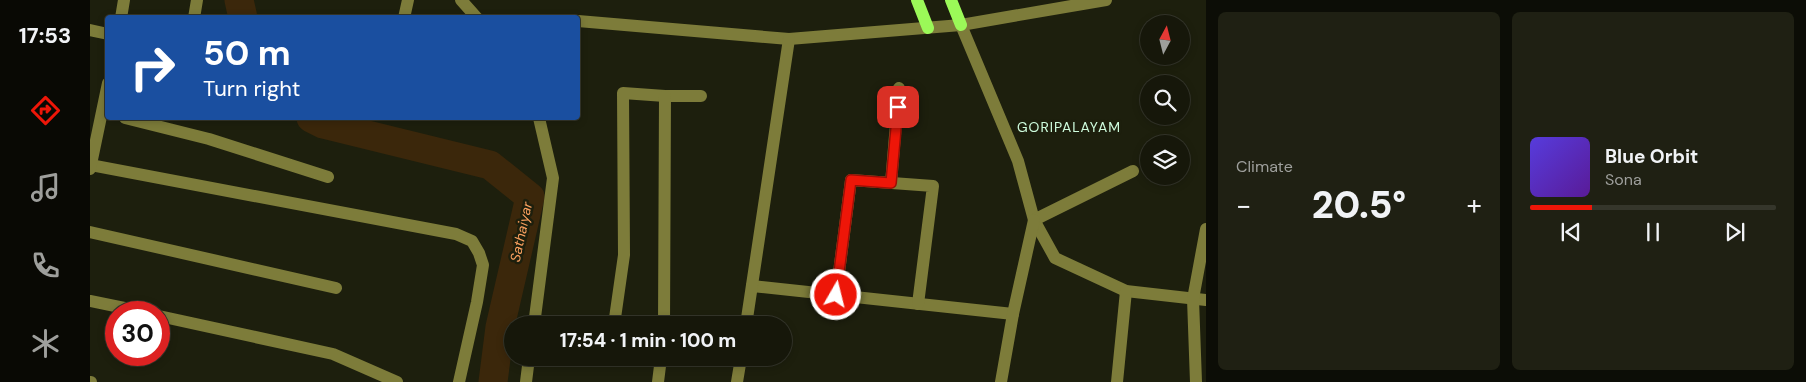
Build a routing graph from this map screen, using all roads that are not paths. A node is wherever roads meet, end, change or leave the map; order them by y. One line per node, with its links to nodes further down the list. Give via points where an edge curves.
1 (124, 0): 8 (street)
2 (196, 0): 9 (street)
3 (408, 0): 10 (street)
4 (461, 0): 11 (street)
5 (917, 0): 14 (main road)
6 (951, 0): 13 (main road)
7 (1106, 0): 13 (street)
8 (122, 15)
9 (194, 15)
10 (405, 15)
11 (474, 15)
12 (580, 21): 17 (street)
13 (961, 26): 14 (street); 29 (street, via 1018,161)
14 (928, 28): 17 (street)
15 (90, 30): 16 (street)
16 (105, 33)
17 (789, 39): 32 (street)
18 (899, 88): 28 (street)
19 (105, 94): 22 (street)
20 (665, 96): 21 (street); 43 (street, via 623,93 624,255); 44 (street)
21 (701, 96)
22 (100, 111): 25 (street)
23 (133, 120): 27 (street)
24 (539, 120): 42 (street, via 553,178)
25 (90, 166): 51 (street, via 456,234 472,241 480,253 482,265)
26 (1133, 170): 29 (street)
27 (328, 177)
28 (891, 183): 35 (street, via 851,180); 40 (street, via 933,186)
29 (1034, 220): 34 (street, via 1055,258); 41 (street)
30 (1206, 229): 36 (street)
31 (90, 232): 33 (street)
32 (752, 286): 35 (street); 45 (street)
33 (336, 288)
34 (1126, 292): 36 (street); 56 (street)
35 (836, 295): 40 (street)
36 (1193, 299): 37 (street); 57 (street)
37 (1206, 300)
38 (90, 301): 39 (street)
39 (105, 304)
40 (918, 304): 41 (street)
41 (1013, 314): 55 (street)
42 (535, 316)
43 (615, 316)
44 (664, 316)
45 (747, 316)
46 (170, 318): 50 (street, via 332,354)
47 (529, 366): 52 (street)
48 (659, 366): 53 (street)
49 (740, 366): 54 (street)
50 (397, 382)
51 (460, 382)
52 (526, 382)
53 (658, 382)
54 (737, 382)
55 (1001, 382)
56 (1117, 382)
57 (1196, 382)

